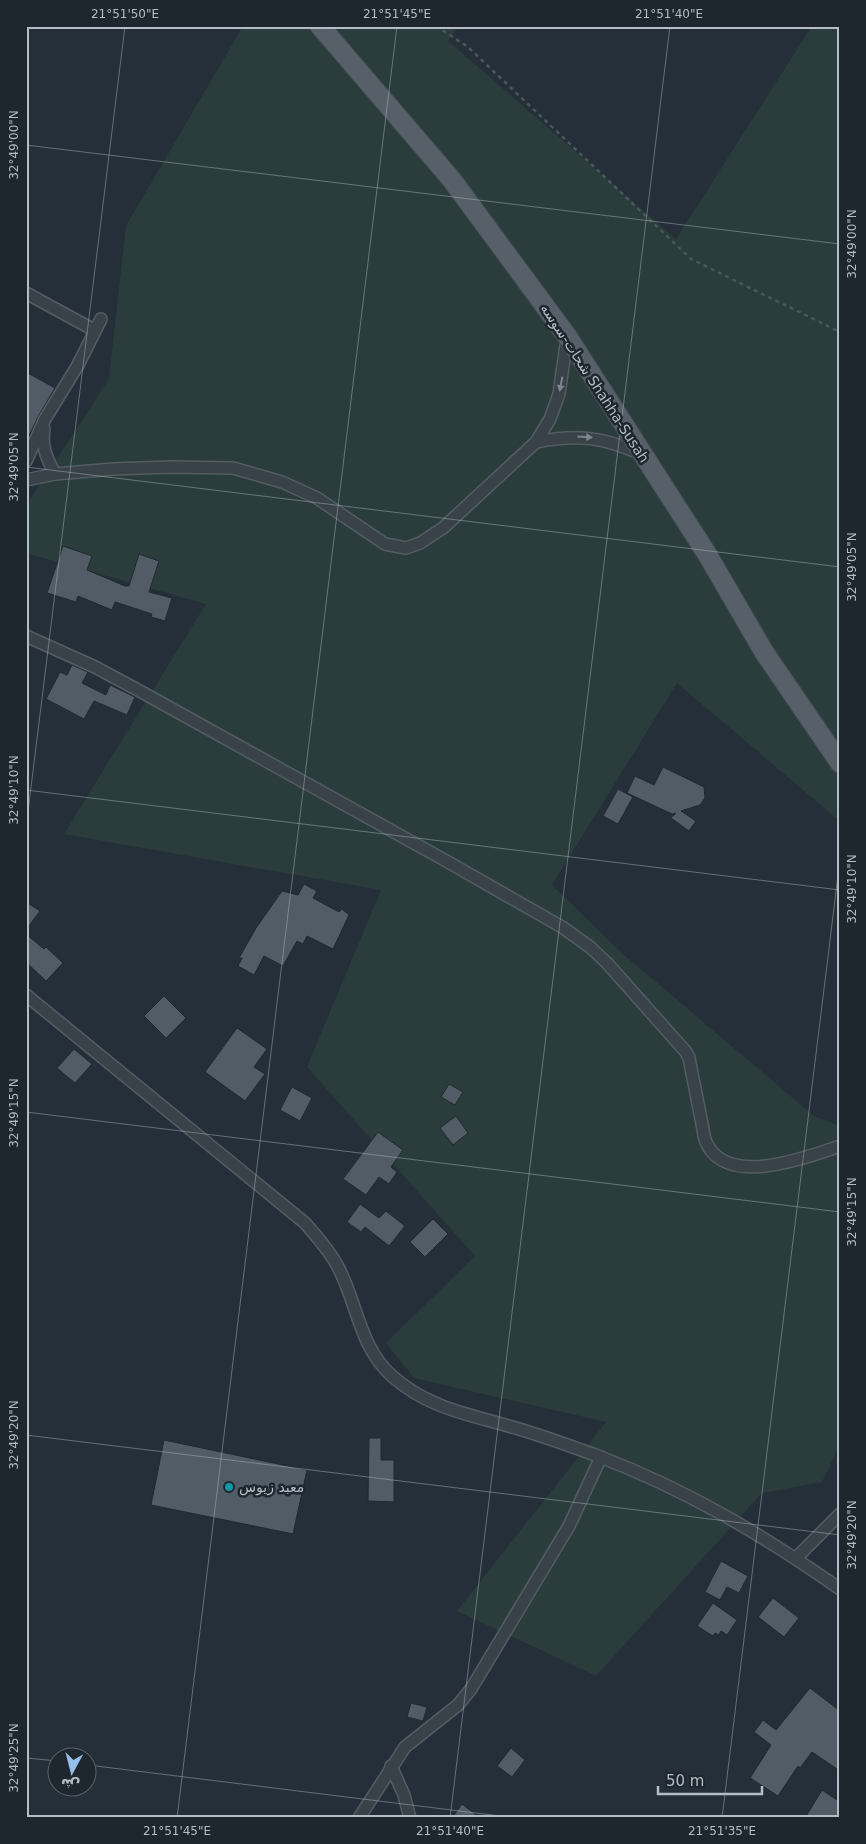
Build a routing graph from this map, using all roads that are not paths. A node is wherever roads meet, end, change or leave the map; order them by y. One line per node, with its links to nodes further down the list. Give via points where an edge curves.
1 (320, 26): 5 (main road, شحات-سوسه Shahha-Susah, via 452,180)
2 (26, 293): 4 (street)
3 (101, 318): 4 (street)
4 (94, 330): 6 (street, via 78,365)
5 (567, 336): 7 (street, one-way to 7, via 559,394 550,419); 8 (main road, شحات-سوسه Shahha-Susah)
6 (45, 419): 9 (street); 10 (street, via 42,440 46,458)
7 (536, 442): 8 (street, one-way to 8, via 590,437 617,443); 10 (street, via 443,528 420,544 406,548 385,544 317,498 282,482 233,468 171,467)
8 (642, 455): 13 (main road, شحات-سوسه Shahha-Susah, via 764,652)
9 (26, 461)
10 (55, 474): 11 (street)
11 (26, 480)
12 (26, 636): 15 (street, via 138,690 448,862 562,927 590,947 686,1052 706,1142 716,1155 731,1165 759,1167 805,1158)
13 (840, 763)
14 (26, 995): 16 (street, via 305,1223 338,1266 370,1347 390,1375 407,1389 434,1405 514,1427)
15 (840, 1146)
16 (601, 1457): 18 (street, via 713,1508); 20 (street, via 569,1526 472,1689 458,1705 405,1747)
17 (840, 1514): 18 (street)
18 (796, 1558): 19 (street)
19 (840, 1589)
20 (391, 1766): 21 (street); 22 (street)
21 (359, 1818)
22 (410, 1818)

